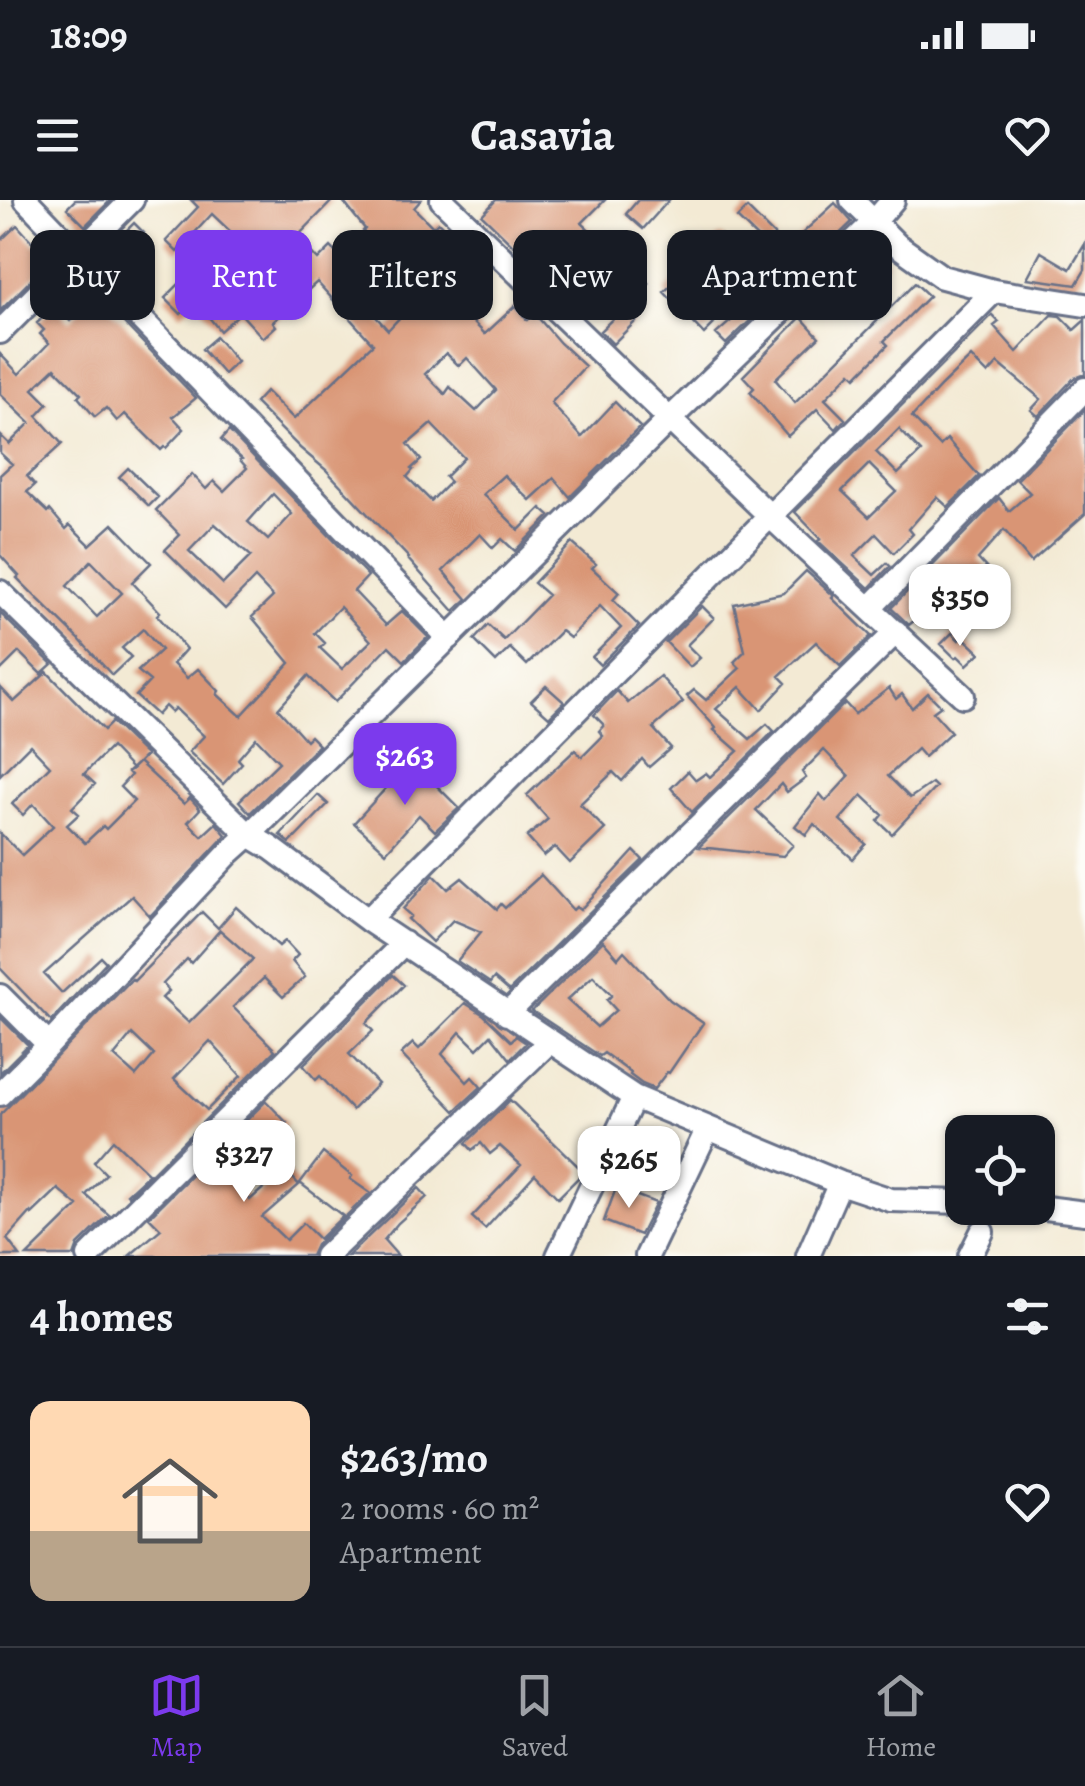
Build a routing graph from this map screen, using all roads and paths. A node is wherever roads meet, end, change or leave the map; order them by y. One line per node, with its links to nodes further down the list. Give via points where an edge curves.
1 (26, 200): 7 (street)
2 (132, 200): 8 (street)
3 (442, 200): 15 (street)
4 (852, 200): 6 (street)
5 (893, 200): 6 (street)
6 (874, 222): 9 (street, via 942,278); 15 (street)
7 (56, 230)
8 (102, 230)
9 (994, 291): 11 (street); 16 (street)
10 (30, 302): 13 (street)
11 (1085, 304)
12 (144, 320): 20 (street)
13 (0, 332)
14 (1085, 389): 18 (street)
15 (670, 419): 16 (street); 20 (street)
16 (770, 516): 18 (street); 23 (street)
17 (0, 592): 22 (street)
18 (870, 608): 19 (street)
19 (896, 632): 21 (street); 26 (street)
20 (450, 638): 22 (street)
21 (963, 696)
22 (249, 835): 23 (street); 28 (street)
23 (368, 920): 24 (street)
24 (404, 943): 26 (street); 37 (street)
25 (0, 996): 28 (street)
26 (507, 1014): 27 (street)
27 (549, 1042): 30 (street); 38 (street)
28 (49, 1045): 29 (street)
29 (0, 1094)
30 (634, 1097): 31 (street); 39 (street)
31 (708, 1128): 32 (street); 40 (street)
32 (840, 1184): 33 (street, via 891,1200); 41 (street)
33 (945, 1202)
34 (1055, 1209): 35 (street)
35 (1085, 1213)
36 (982, 1232): 42 (street)
37 (88, 1256)
38 (326, 1256)
39 (558, 1256)
40 (647, 1256)
41 (808, 1256)
42 (970, 1256)

